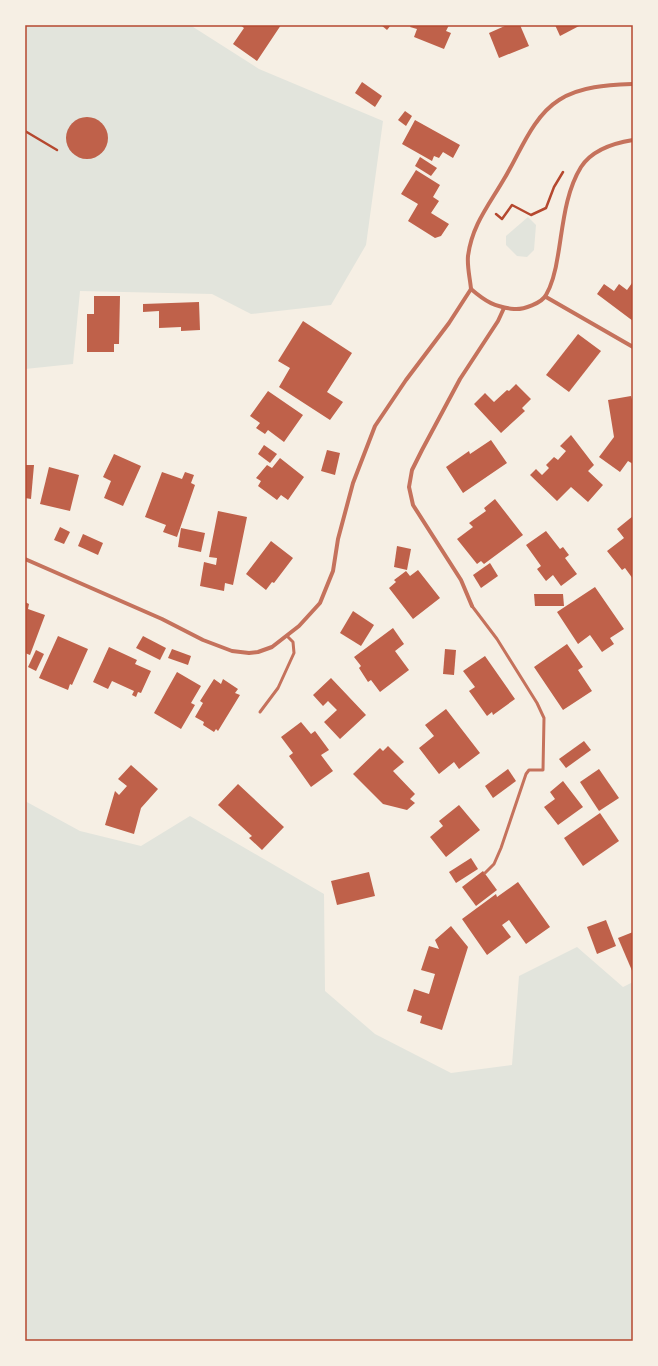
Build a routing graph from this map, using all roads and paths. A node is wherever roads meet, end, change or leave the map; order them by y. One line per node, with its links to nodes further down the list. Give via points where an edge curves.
1 (633, 84): 6 (street, via 583,90 558,100 544,112)
2 (25, 131): 4 (path)
3 (633, 140): 8 (street, via 603,148 592,155 573,182 555,272)
4 (57, 150)
5 (564, 169): 6 (path, via 546,208 531,216 512,205 502,219)
6 (486, 207): 7 (street, via 475,230 468,256)
7 (471, 289): 9 (street, via 487,302); 13 (street, via 375,426 353,483 333,571 326,589 320,603 311,614)
8 (546, 297): 9 (street, via 520,310); 10 (street)
9 (504, 308): 12 (street, via 460,379 422,450 412,470 409,487 413,505 461,580)
10 (633, 347)
11 (25, 560): 13 (street, via 162,618 232,652 258,652 272,647)
12 (472, 606): 15 (lane, via 497,639 544,718 543,770 529,770 526,774 501,848 494,864)
13 (287, 636): 14 (lane, via 293,642 294,653 278,688)
14 (260, 712)
15 (485, 873)

